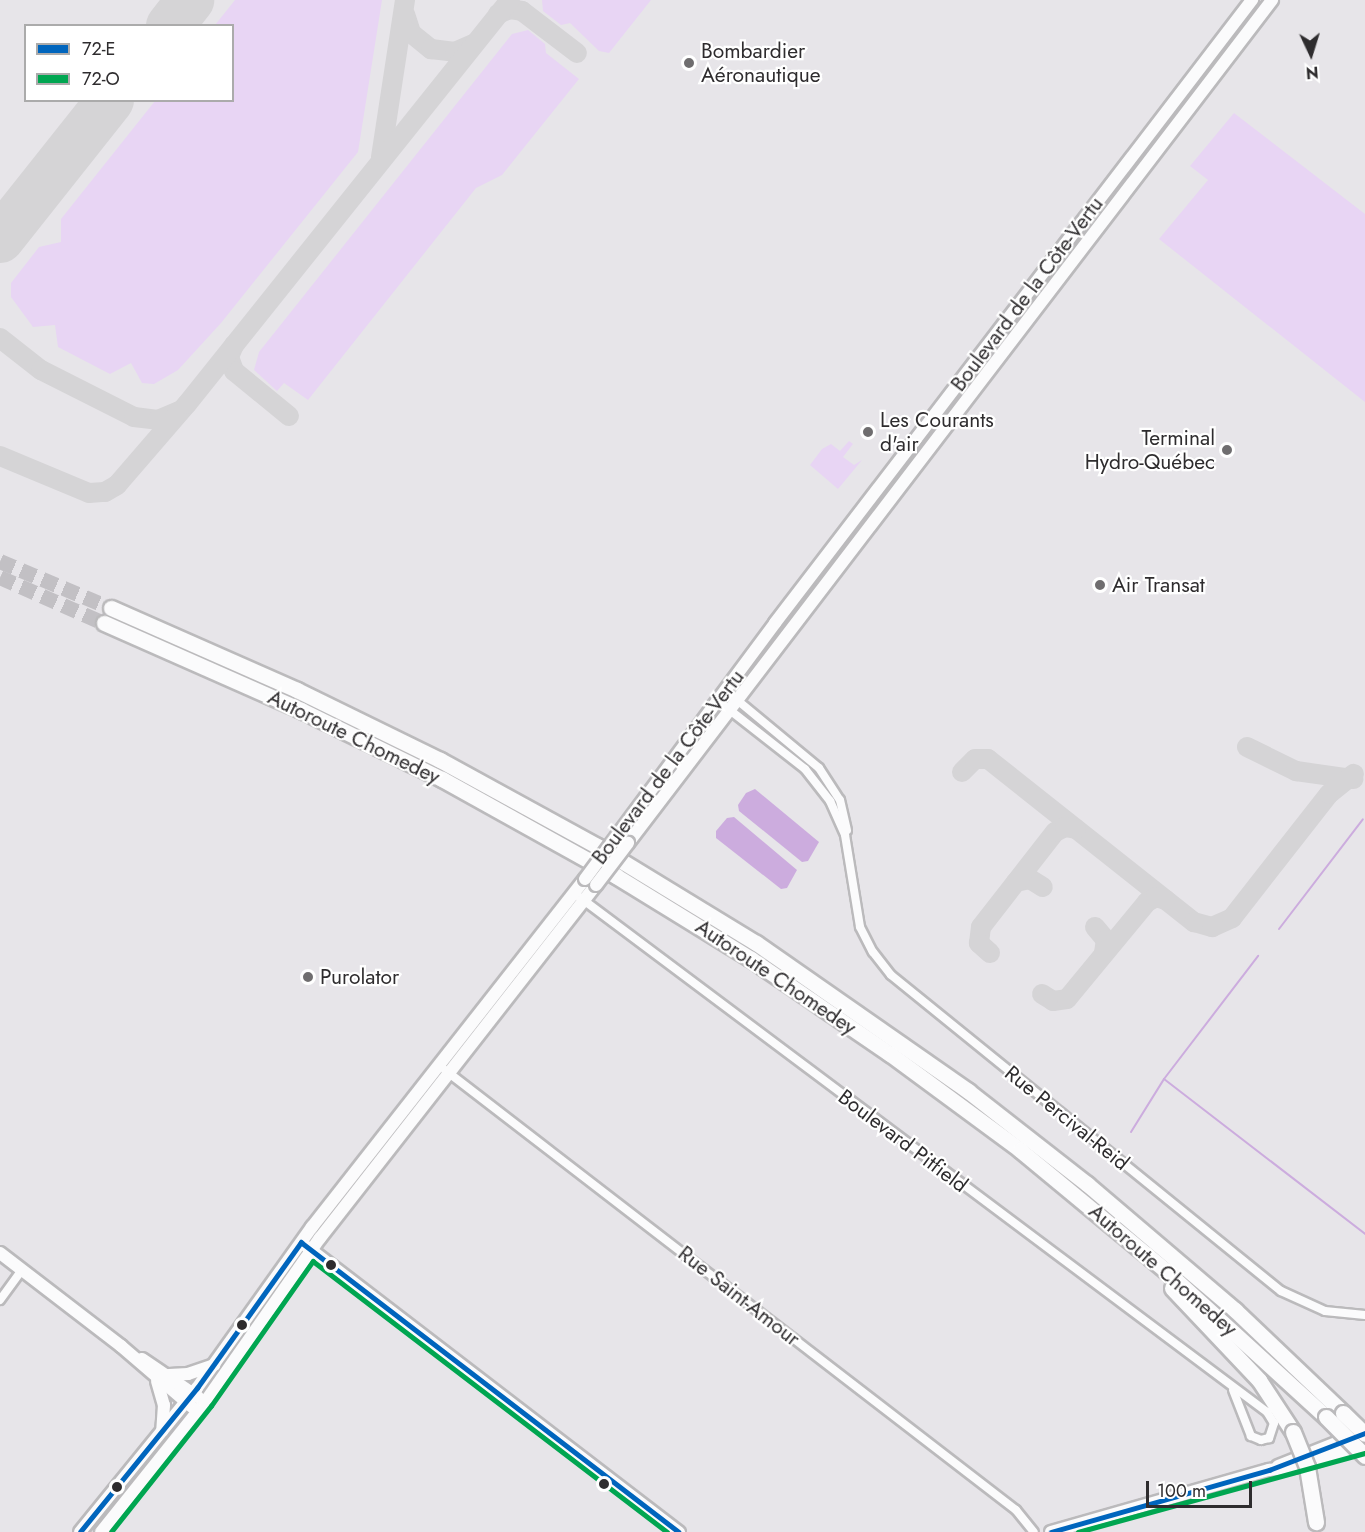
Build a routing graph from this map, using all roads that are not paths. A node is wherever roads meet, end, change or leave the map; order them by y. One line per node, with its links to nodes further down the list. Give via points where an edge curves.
1 (1252, 0): 5 (street, Boulevard de la Côte-Vertu)
2 (1272, 0): 6 (street, Boulevard de la Côte-Vertu)
3 (111, 608): 22 (highway, Autoroute Chomedey, bridge, via 297,690 449,765 597,846 756,943 904,1044 1079,1177 1235,1310)
4 (104, 623): 10 (highway, Autoroute Chomedey, via 400,758 667,906 891,1054 1020,1150)
5 (721, 695): 6 (street, Rue Percival-Reid); 7 (street, Boulevard de la Côte-Vertu, bridge, via 617,836)
6 (733, 704): 7 (street, Boulevard de la Côte-Vertu, bridge, via 628,843); 15 (street, Rue Percival-Reid, via 825,775 843,809 860,927 873,952 897,981 1281,1291 1325,1311)
7 (591, 882): 8 (street, Boulevard de la Côte-Vertu)
8 (579, 897): 9 (street, Boulevard de la Côte-Vertu); 18 (street, Boulevard Pitfield)
9 (444, 1070): 11 (street, Boulevard de la Côte-Vertu); 30 (street, Rue Saint-Amour, via 1012,1506)
10 (1124, 1235): 24 (highway, Autoroute Chomedey, bridge); 26 (highway, bridge, via 1259,1380 1293,1432 1307,1467)
11 (306, 1246): 16 (street, Boulevard de la Côte-Vertu); 20 (street, Boulevard de la Côte-Vertu); 29 (street)
12 (0, 1253): 13 (street)
13 (22, 1270): 14 (street); 17 (street)
14 (0, 1300)
15 (1365, 1315)
16 (214, 1365): 17 (street); 19 (street, Boulevard de la Côte-Vertu)
17 (163, 1378): 19 (street); 21 (street)
18 (1233, 1390): 18 (street, Boulevard Pitfield, via 1251,1436 1262,1440 1269,1437 1275,1427 1270,1416)
19 (189, 1398): 20 (street); 21 (street, Boulevard de la Côte-Vertu)
20 (201, 1407): 28 (street, Boulevard de la Côte-Vertu)
21 (162, 1431): 27 (street, Boulevard de la Côte-Vertu)
22 (1365, 1434): 25 (street, via 1305,1453)
23 (1365, 1444): 25 (street, via 1300,1466)
24 (1365, 1456)
25 (1269, 1470): 31 (street)
26 (1316, 1529)
27 (81, 1532)
28 (101, 1532)
29 (679, 1532)
30 (1034, 1532)
31 (1051, 1532)

